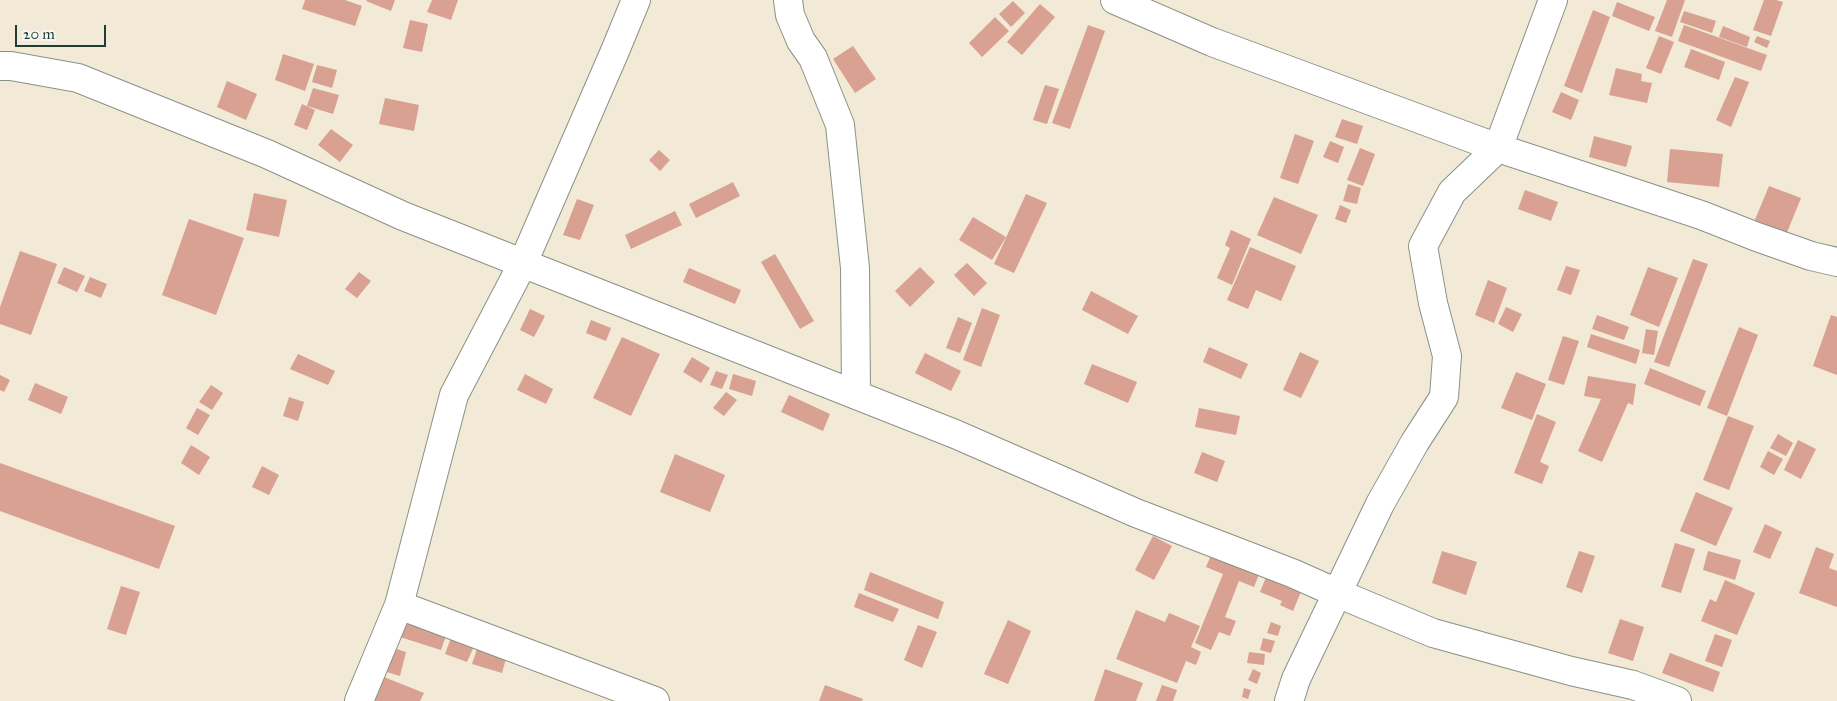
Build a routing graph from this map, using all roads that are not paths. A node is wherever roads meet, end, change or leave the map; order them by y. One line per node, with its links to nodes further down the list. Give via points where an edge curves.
1 (636, 0): 8 (street)
2 (788, 0): 9 (street, via 797,32 813,58 840,125 855,268)
3 (1115, 0): 6 (street, via 1212,42)
4 (1553, 0): 6 (street)
5 (0, 66): 8 (street, via 78,78 267,154 403,216)
6 (1498, 148): 7 (street, via 1700,215 1811,256); 10 (street, via 1452,192 1423,246 1447,356 1444,397 1380,504)
7 (1837, 262)
8 (523, 263): 9 (street); 11 (street, via 454,395)
9 (856, 395): 10 (street, via 955,434 1136,513)
10 (1337, 593): 14 (street, via 1296,679); 15 (street, via 1432,633 1633,685)
11 (399, 606): 12 (street); 13 (street)
12 (359, 701)
13 (655, 701)
14 (1289, 701)
15 (1677, 701)

